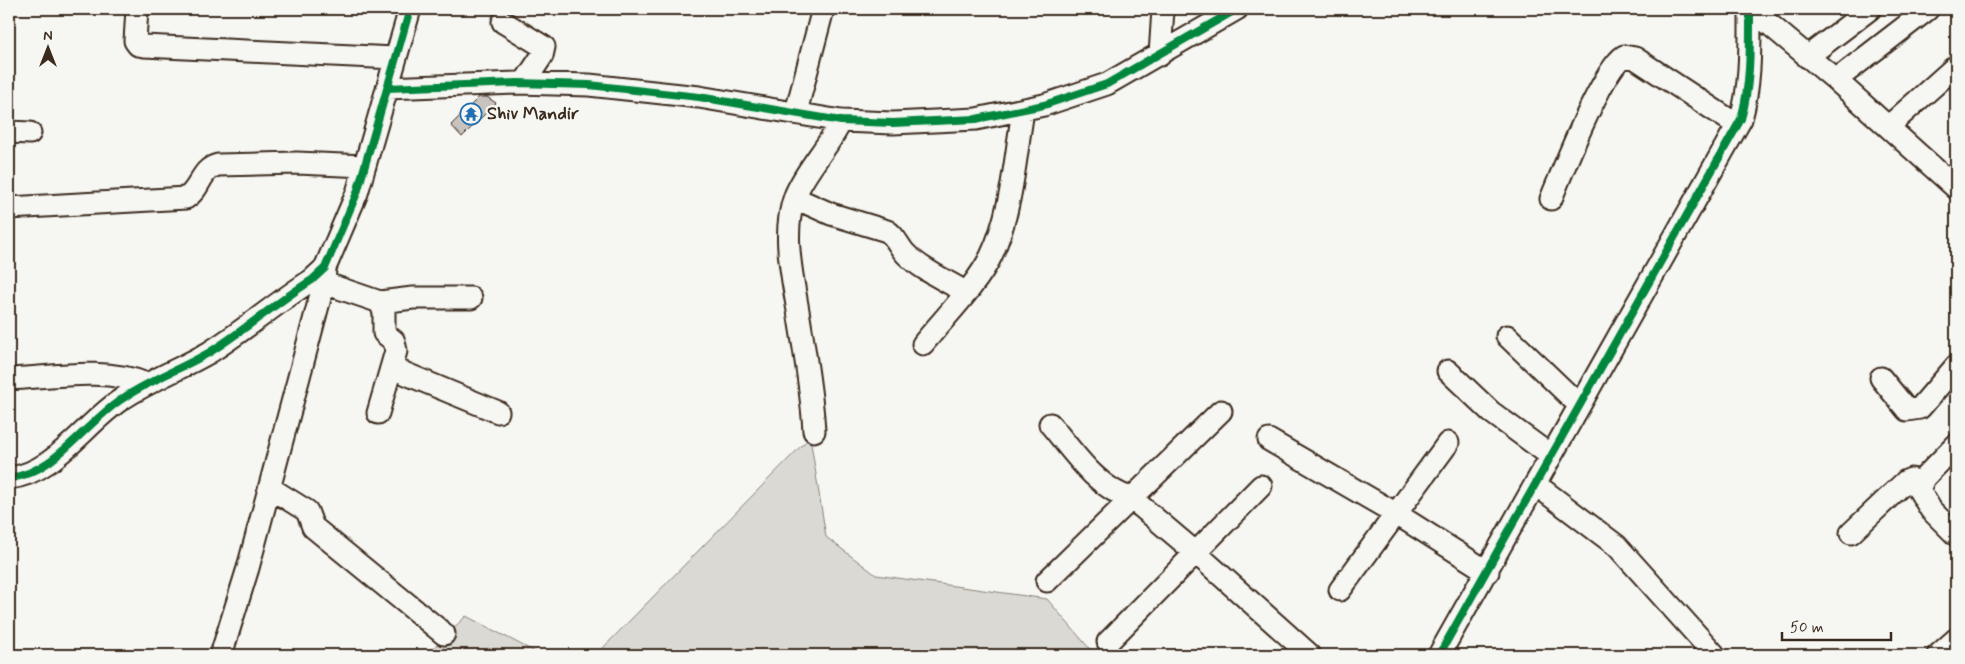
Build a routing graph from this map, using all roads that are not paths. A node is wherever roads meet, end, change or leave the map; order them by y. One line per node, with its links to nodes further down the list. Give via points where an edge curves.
1 (136, 9): 12 (street, via 135,40 138,45)
2 (410, 9): 12 (street)
3 (822, 9): 18 (street)
4 (1163, 9): 10 (street)
5 (1237, 9): 10 (street)
6 (1750, 9): 11 (street); 20 (street, via 1746,102)
7 (1870, 9): 11 (street)
8 (1928, 9): 14 (street)
9 (503, 22): 15 (street, via 544,47 542,56)
10 (1160, 54): 17 (street, via 1107,84)
11 (1807, 57): 14 (street)
12 (395, 58): 16 (street)
13 (1956, 66): 21 (street)
14 (1836, 80): 21 (street)
15 (524, 84): 16 (street); 18 (street, via 699,96)
16 (387, 88): 22 (street)
17 (1023, 111): 19 (street, via 976,119 920,123); 28 (street, via 1004,217 992,255)
18 (796, 112): 19 (street)
19 (841, 121): 24 (street)
20 (1738, 126): 25 (street, via 1635,58 1624,56 1614,65 1589,113); 39 (street)
21 (1889, 126): 23 (street)
22 (365, 166): 26 (street, via 218,164 209,167 197,189 186,198); 27 (street)
23 (1956, 188)
24 (795, 198): 28 (street, via 831,214 887,231 915,262); 44 (street, via 788,226)
25 (1550, 199)
26 (9, 208)
27 (325, 276): 30 (street); 38 (street, via 312,280 209,352); 53 (street)
28 (965, 292): 32 (street)
29 (471, 298): 30 (street, via 414,298)
30 (380, 302): 34 (street, via 384,312 384,333 396,345)
31 (1507, 336): 39 (street)
32 (923, 344)
33 (1956, 366): 36 (street, via 1914,411 1907,410)
34 (392, 368): 41 (street); 42 (street)
35 (1448, 371): 48 (street, via 1491,412)
36 (1881, 378)
37 (9, 379): 38 (street, via 105,374 130,377)
38 (147, 384): 49 (street, via 97,417 61,452 39,468)
39 (1579, 405): 48 (street)
40 (1221, 411): 54 (street)
41 (498, 412)
42 (378, 413)
43 (1050, 424): 54 (street, via 1095,476 1122,496)
44 (814, 431)
45 (1269, 440): 55 (street)
46 (1448, 443): 55 (street)
47 (1956, 445): 50 (street)
48 (1551, 456): 51 (street)
49 (9, 478)
50 (1921, 482): 56 (street, via 1906,481); 57 (street, via 1918,490 1923,500)
51 (1536, 484): 59 (street); 65 (street, via 1617,546)
52 (1261, 486): 58 (street)
53 (270, 488): 62 (street, via 306,510 314,527); 66 (street)
54 (1131, 498): 58 (street); 60 (street)
55 (1395, 513): 59 (street); 61 (street)
56 (1851, 533)
57 (1956, 534)
58 (1196, 552): 64 (street); 67 (street)
59 (1488, 572): 68 (street)
60 (1047, 582)
61 (1340, 590)
62 (444, 634)
63 (1956, 639): 69 (street)
64 (1108, 642)
65 (1714, 654)
66 (221, 655)
67 (1310, 655)
68 (1439, 655)
69 (1938, 655)

